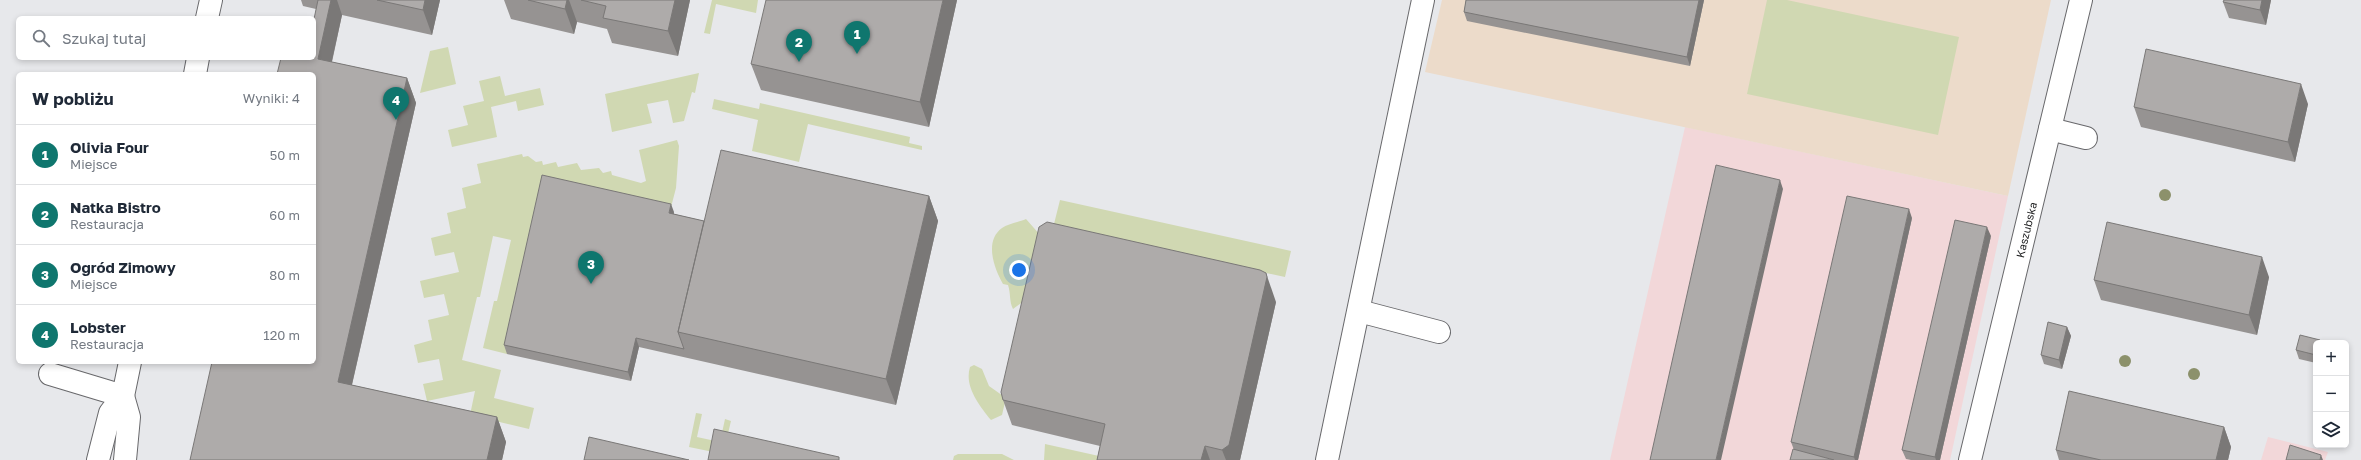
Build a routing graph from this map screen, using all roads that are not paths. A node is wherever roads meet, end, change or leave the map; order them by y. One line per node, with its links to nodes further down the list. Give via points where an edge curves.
1 (211, 0): 4 (street)
2 (1423, 0): 9 (street)
3 (2082, 0): 7 (street, Kaszubska)
4 (207, 16)
5 (198, 60): 6 (street)
6 (195, 72)
7 (2050, 129): 8 (street); 17 (street, Kaszubska)
8 (2086, 138)
9 (1359, 311): 10 (street); 16 (street)
10 (1439, 332)
11 (130, 364): 13 (street)
12 (50, 374): 13 (street)
13 (123, 396): 14 (street, via 110,413); 15 (street, via 129,417)
14 (98, 460)
15 (125, 460)
16 (1326, 460)
17 (1970, 460)

